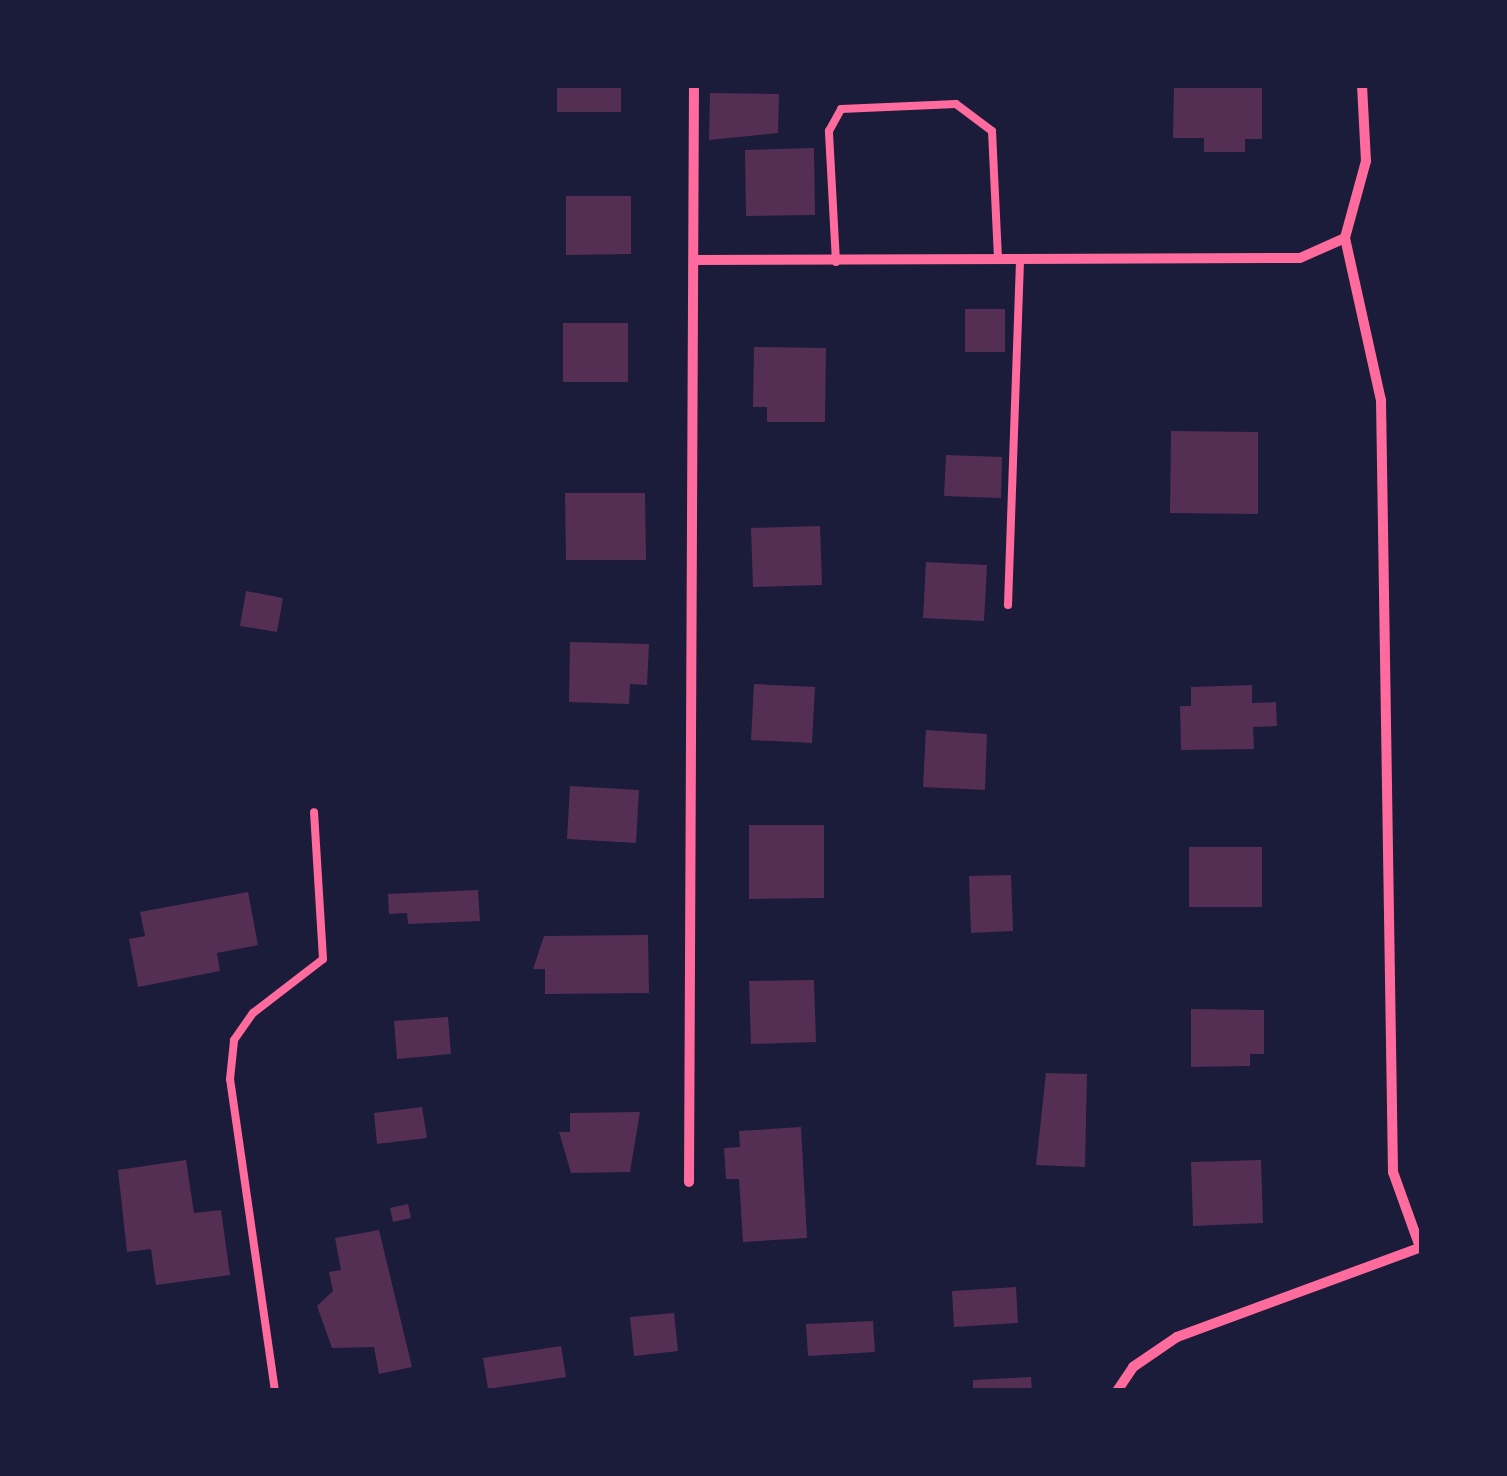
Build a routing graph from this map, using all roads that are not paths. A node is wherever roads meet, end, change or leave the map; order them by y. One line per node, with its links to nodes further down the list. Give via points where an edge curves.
1 (694, 85): 6 (street)
2 (1362, 85): 3 (street, via 1366,160)
3 (1345, 238): 5 (street, via 1300,258); 11 (street, via 1381,400 1394,1172)
4 (998, 259): 5 (street); 7 (street); 7 (lane, via 992,132 956,104 840,109 828,131)
5 (1020, 259): 8 (lane)
6 (694, 260): 7 (street); 10 (street)
7 (836, 262)
8 (1008, 605)
9 (314, 812): 12 (lane, via 322,959 252,1013 234,1040 230,1079)
10 (690, 1182)
11 (1421, 1247): 13 (street, via 1177,1338 1132,1367)
12 (275, 1391)
13 (1117, 1391)

